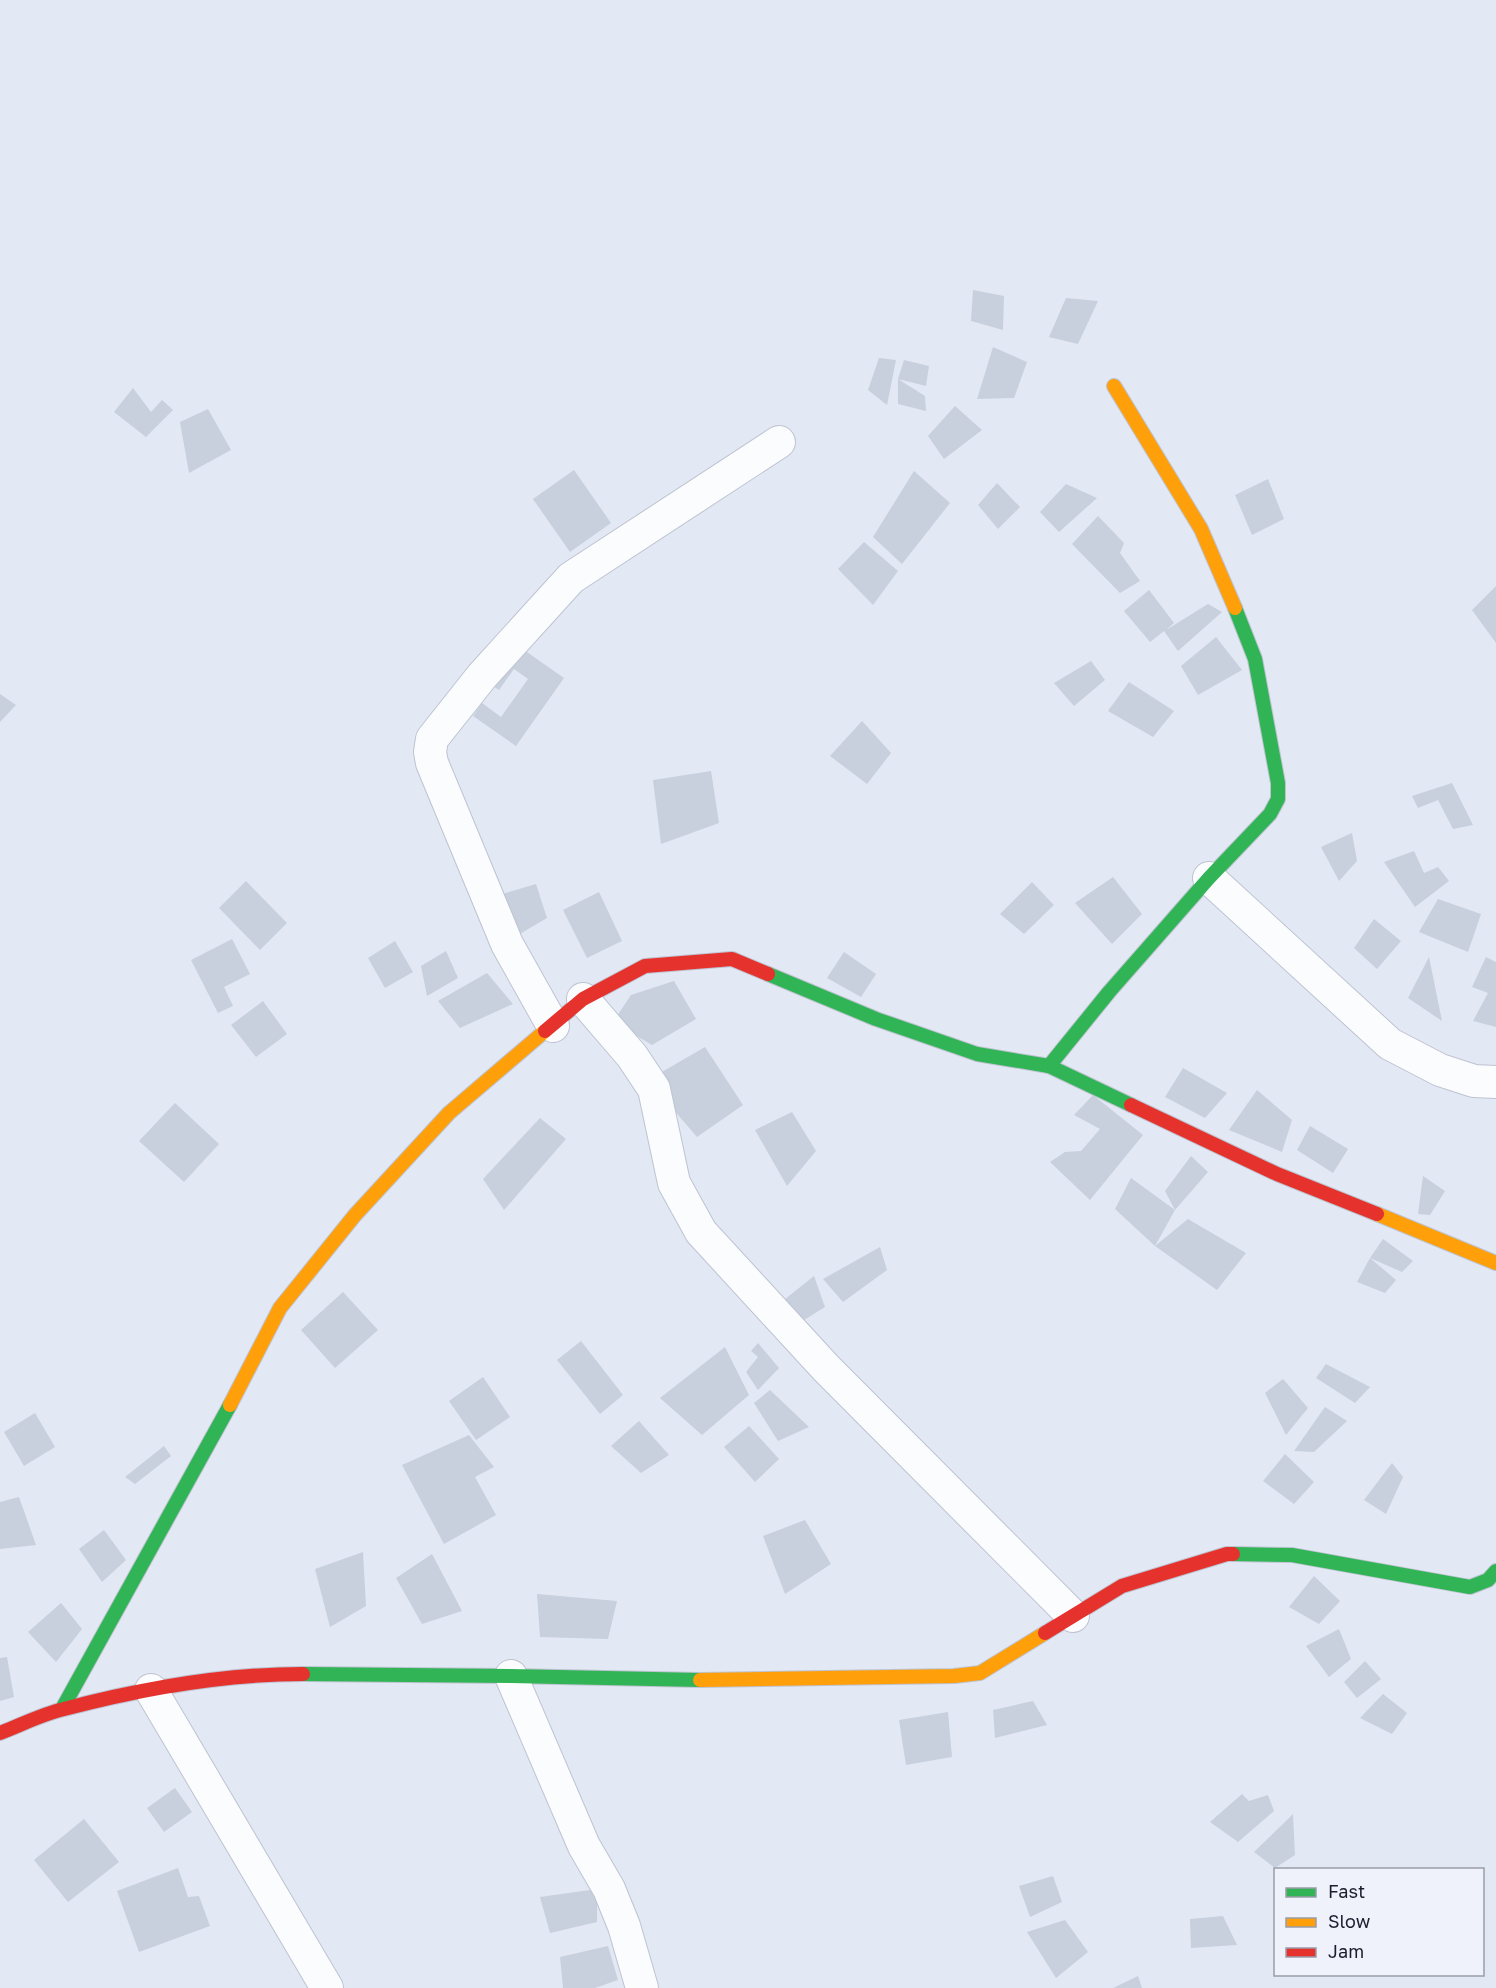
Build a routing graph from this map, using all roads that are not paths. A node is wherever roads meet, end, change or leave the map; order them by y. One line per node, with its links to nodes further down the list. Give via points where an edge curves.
1 (1114, 386): 3 (street, via 1201,529 1255,659 1278,799 1270,814)
2 (779, 442): 5 (street, via 571,578 482,676 432,739 432,763 507,944)
3 (1209, 878): 6 (street, via 1108,992); 7 (street, via 1390,1044 1440,1070 1474,1081)
4 (583, 999): 5 (street); 6 (street, via 645,966 732,959 876,1019 977,1054); 10 (street, via 632,1056 654,1089 674,1183 701,1232 826,1368)
5 (553, 1026): 13 (street, via 448,1113 356,1215 280,1308)
6 (1049, 1066): 8 (street, via 1278,1174)
7 (1496, 1082)
8 (1496, 1263)
9 (1496, 1571): 10 (street, via 1488,1580 1470,1587 1292,1555 1227,1554 1122,1586)
10 (1073, 1616): 11 (street, via 980,1673 954,1676 666,1681)
11 (511, 1677): 12 (street, via 260,1674); 16 (street, via 584,1846 609,1889)
12 (151, 1690): 13 (street); 15 (street)
13 (62, 1709): 14 (street)
14 (0, 1733)
15 (327, 1988)
16 (642, 1988)

